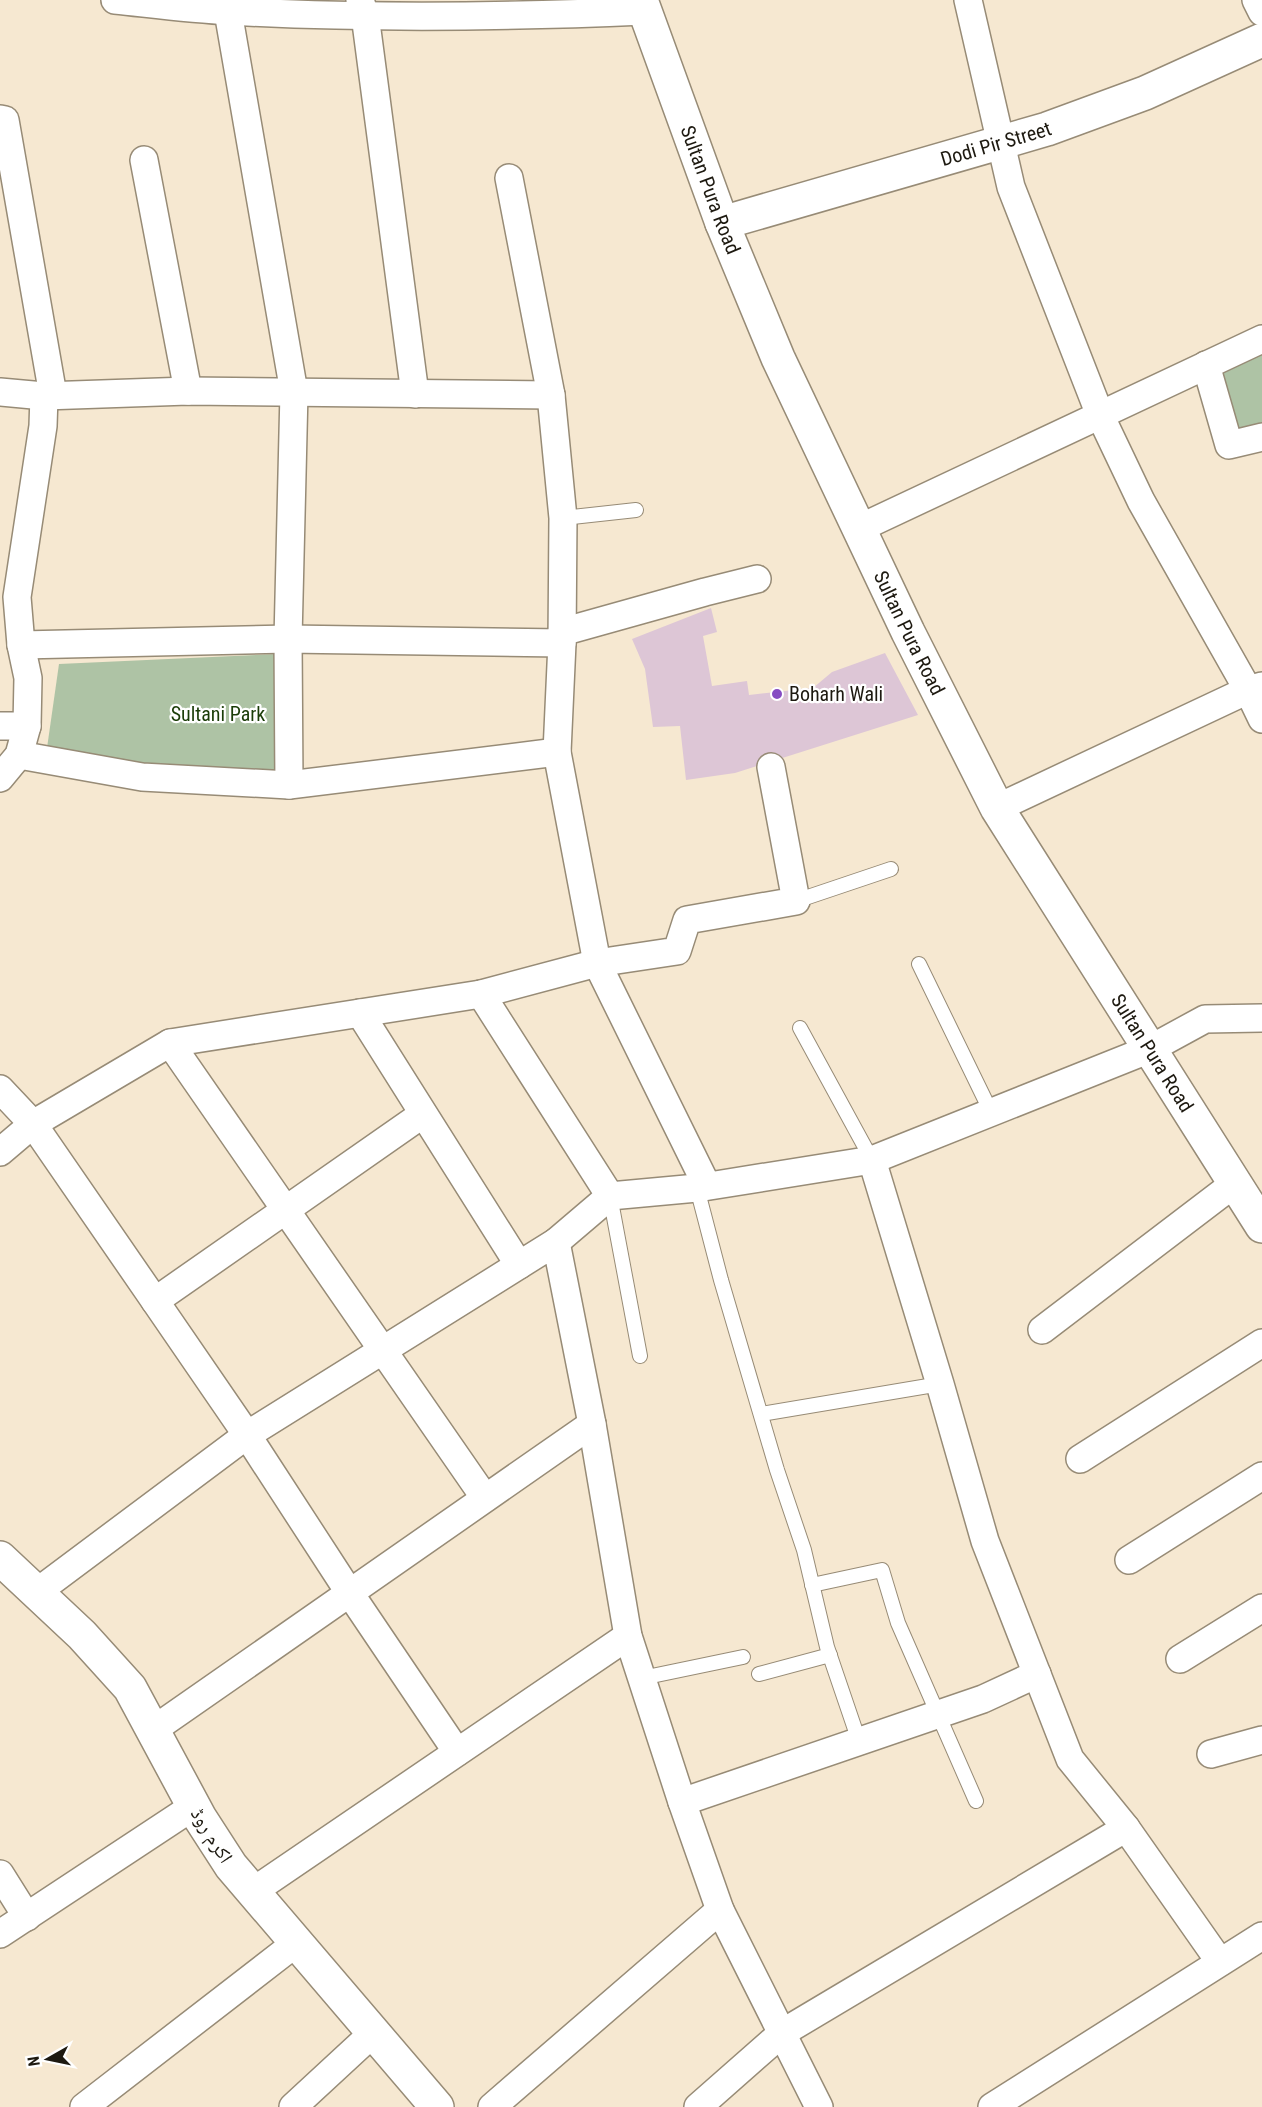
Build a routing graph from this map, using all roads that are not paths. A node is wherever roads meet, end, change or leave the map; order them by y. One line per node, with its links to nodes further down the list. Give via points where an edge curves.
1 (115, 0): 4 (street)
2 (968, 0): 11 (street)
3 (1256, 0): 8 (street)
4 (227, 6): 6 (street); 19 (street)
5 (643, 6): 7 (street); 14 (main road, Sultan Pura Road)
6 (363, 8): 7 (street); 20 (street)
7 (485, 9)
8 (1262, 12)
9 (1262, 40): 11 (main road, Dodi Pir Street, via 1145,93)
10 (0, 119): 22 (street, via 5,120)
11 (1000, 144): 14 (main road, Dodi Pir Street); 23 (street, via 1011,187)
12 (144, 160): 17 (street)
13 (509, 178): 21 (street)
14 (722, 224): 27 (main road, Sultan Pura Road, via 778,358)
15 (1262, 339): 16 (street)
16 (1206, 365): 23 (street); 24 (street, via 1229,445)
17 (188, 391): 19 (street); 22 (street)
18 (0, 392): 22 (street)
19 (294, 392): 20 (street); 31 (street)
20 (416, 394): 21 (street)
21 (551, 395): 26 (street)
22 (49, 396): 29 (street)
23 (1100, 415): 27 (street); 33 (street, via 1141,501)
24 (1262, 437)
25 (636, 510): 26 (lane)
26 (563, 518): 30 (street)
27 (860, 528): 42 (main road, Sultan Pura Road)
28 (757, 579): 30 (street)
29 (9, 596): 32 (street)
30 (562, 637): 31 (street); 37 (street)
31 (288, 639): 32 (street); 41 (street)
32 (21, 645): 36 (street, via 28,678)
33 (1255, 688): 34 (street); 42 (street)
34 (1262, 719)
35 (0, 726): 36 (street)
36 (27, 726): 38 (street)
37 (557, 752): 41 (street); 45 (street)
38 (19, 755): 40 (street); 41 (street, via 142,777)
39 (771, 767): 44 (street)
40 (0, 778)
41 (289, 784)
42 (997, 807): 52 (main road, Sultan Pura Road)
43 (891, 869): 44 (lane)
44 (796, 901): 45 (street, via 687,920 676,951)
45 (597, 963): 47 (street); 60 (street)
46 (919, 964): 54 (lane)
47 (481, 994): 48 (street); 61 (street)
48 (360, 1013): 51 (street); 55 (street)
49 (1262, 1018): 52 (street, via 1205,1019)
50 (800, 1028): 58 (lane)
51 (170, 1043): 56 (street); 62 (street)
52 (1150, 1048): 54 (street); 59 (main road, Sultan Pura Road)
53 (0, 1089): 56 (street)
54 (991, 1112): 58 (street)
55 (423, 1114): 62 (street); 65 (street)
56 (33, 1124): 57 (street); 66 (street)
57 (0, 1152)
58 (872, 1160): 60 (street); 71 (street)
59 (1235, 1183): 63 (main road, Sultan Pura Road); 67 (street)
60 (702, 1187): 61 (street); 72 (lane, via 721,1280)
61 (610, 1196): 64 (street); 70 (lane)
62 (285, 1210): 66 (street); 69 (street)
63 (1262, 1226)
64 (556, 1242): 65 (street); 73 (street)
65 (519, 1265): 69 (street)
66 (155, 1301): 74 (street)
67 (1042, 1330)
68 (1262, 1343): 75 (street)
69 (382, 1351): 74 (street); 77 (street)
70 (640, 1356)
71 (940, 1384): 72 (lane); 89 (street, via 985,1541)
72 (761, 1414): 80 (lane)
73 (592, 1424): 77 (street); 84 (street)
74 (247, 1435): 81 (street); 82 (street)
75 (1080, 1459)
76 (1262, 1476): 79 (street)
77 (485, 1498): 82 (street)
78 (0, 1558): 81 (main road, اکرم روڈ)
79 (1129, 1560)
80 (812, 1585): 85 (lane); 91 (lane, via 882,1570 898,1623)
81 (37, 1592): 92 (main road, اکرم روڈ, via 130,1688)
82 (349, 1592): 92 (street); 95 (street)
83 (1262, 1608): 87 (street)
84 (628, 1636): 90 (street); 95 (street)
85 (830, 1655): 88 (lane); 94 (lane)
86 (742, 1657): 90 (lane)
87 (1180, 1659)
88 (759, 1674)
89 (1037, 1674): 91 (street, via 983,1699); 100 (street, via 1070,1759)
90 (642, 1678): 98 (street)
91 (937, 1714): 94 (street); 97 (lane)
92 (153, 1730): 99 (main road, اکرم روڈ)
93 (1262, 1740): 96 (street)
94 (859, 1741): 98 (street)
95 (457, 1752): 102 (street)
96 (1211, 1754)
97 (976, 1801)
98 (682, 1802): 103 (street)
99 (194, 1806): 102 (main road, اکرم روڈ); 104 (street)
100 (1126, 1828): 108 (street); 110 (street)
101 (0, 1874): 104 (street)
102 (252, 1892): 107 (main road, اکرم روڈ)
103 (720, 1910): 110 (street); 114 (street)
104 (27, 1917): 105 (street)
105 (0, 1934)
106 (1262, 1936): 108 (street)
107 (296, 1944): 109 (main road, اکرم روڈ); 111 (street)
108 (1220, 1962): 117 (street)
109 (373, 2033): 112 (street); 113 (main road, اکرم روڈ)
110 (782, 2033): 115 (street); 116 (street)
111 (84, 2107)
112 (293, 2107)
113 (437, 2107)
114 (492, 2107)
115 (698, 2107)
116 (819, 2107)
117 (992, 2107)

